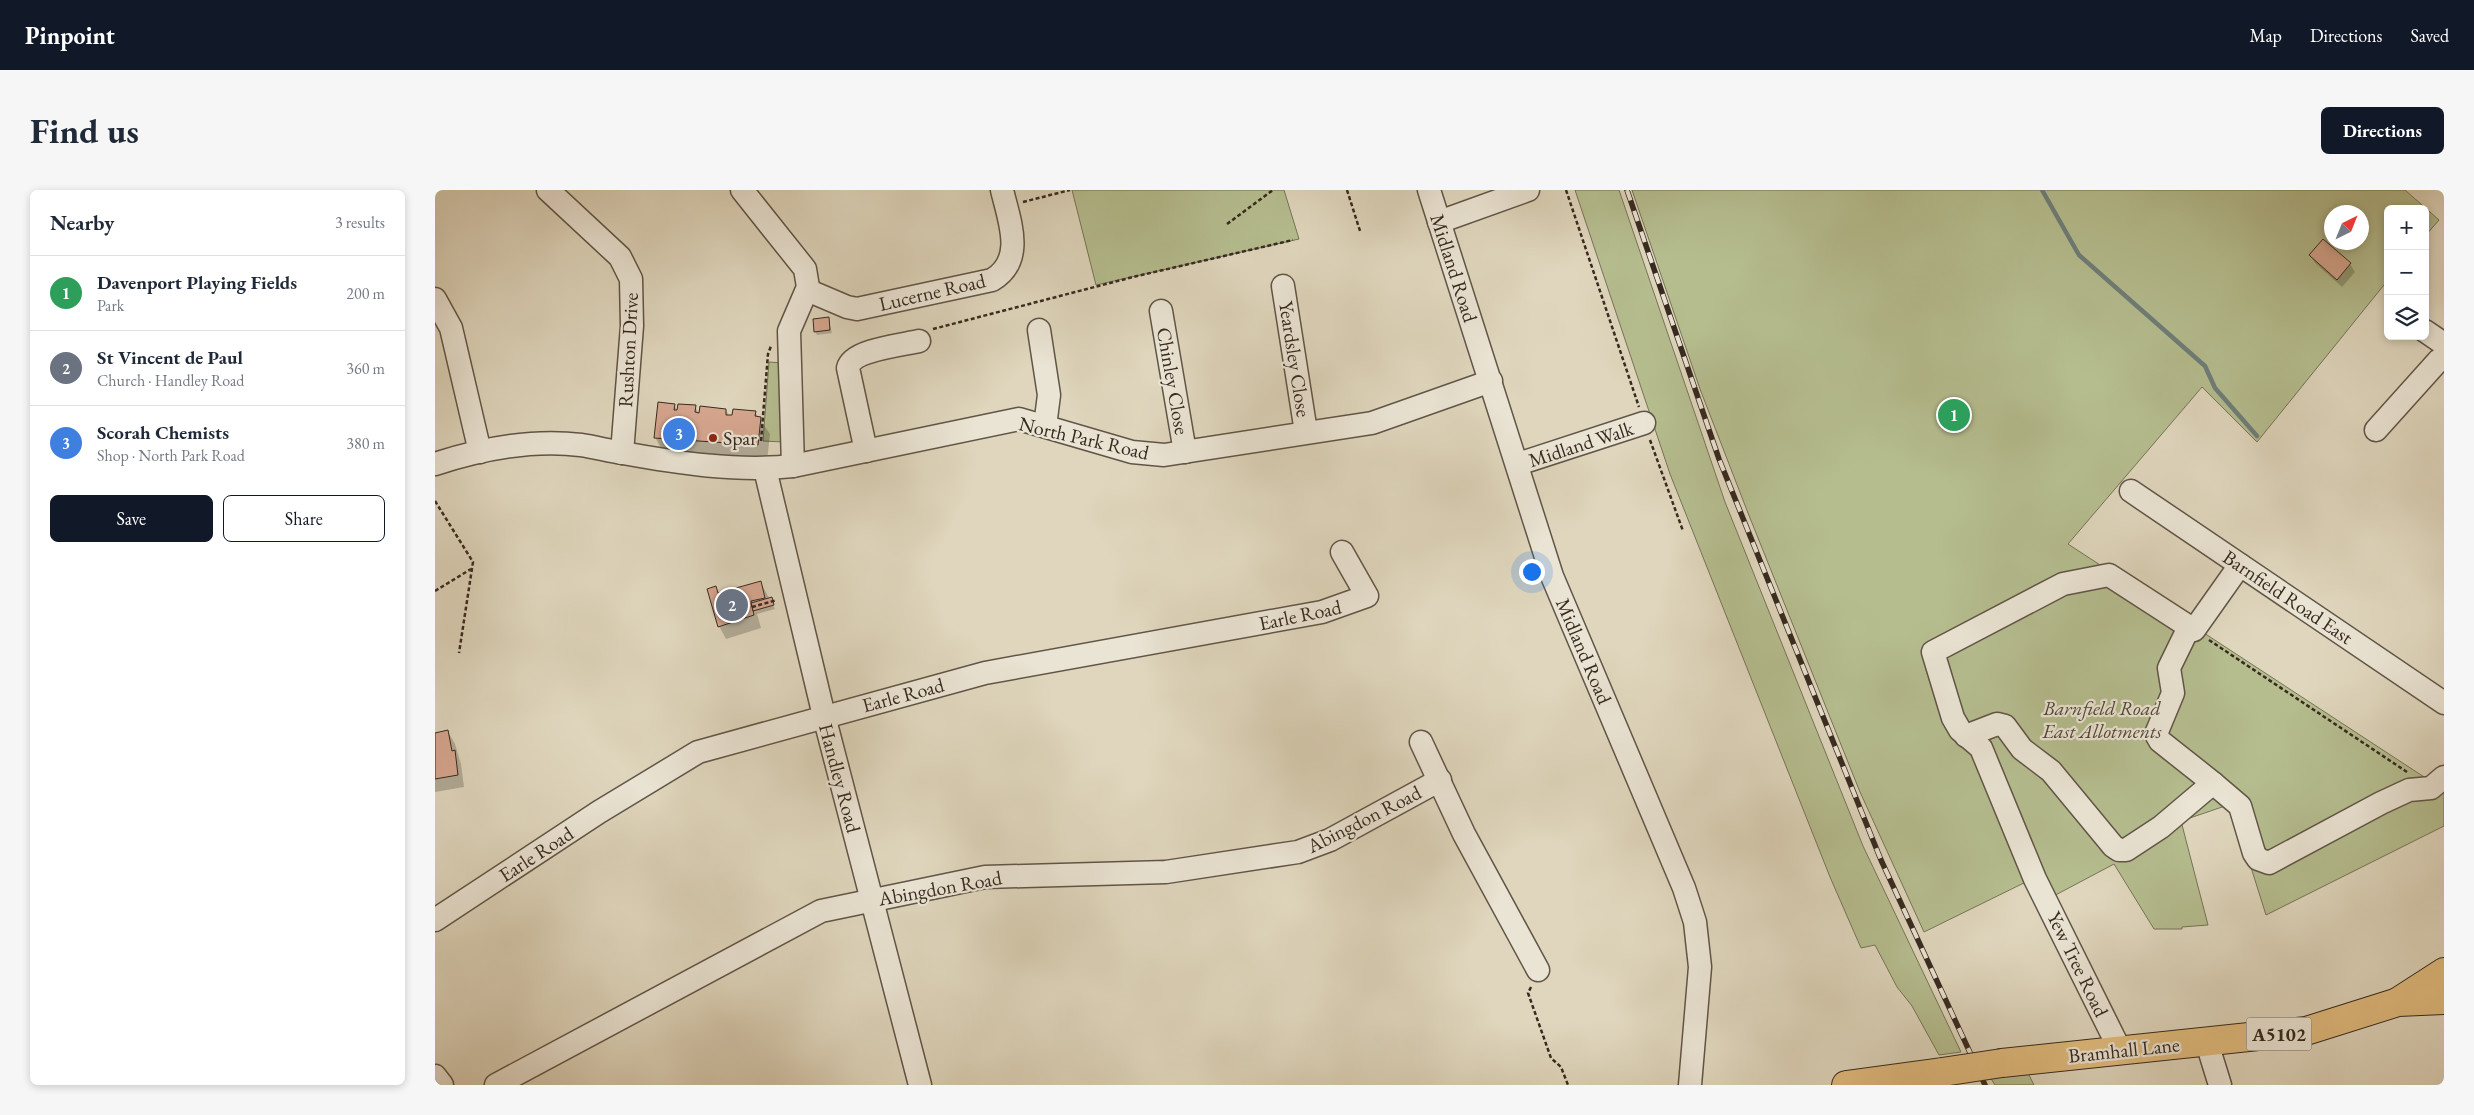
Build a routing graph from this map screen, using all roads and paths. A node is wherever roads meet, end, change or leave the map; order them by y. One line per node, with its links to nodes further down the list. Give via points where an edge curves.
1 (548, 190): 33 (street, Rushton Drive, via 621,257 631,279 632,326)
2 (742, 190): 15 (street, via 805,269)
3 (1070, 190): 9 (path)
4 (1273, 190): 11 (path)
5 (1347, 190): 12 (path)
6 (1429, 190): 10 (street, Midland Road)
7 (1528, 190): 10 (street)
8 (1566, 190): 25 (path)
9 (1004, 198): 15 (street, Lucerne Road, via 1013,249 1003,270 986,282 857,308)
10 (1439, 222): 24 (street, Midland Road)
11 (1227, 224)
12 (1359, 231)
13 (1293, 240): 21 (path, via 917,333)
14 (1283, 286): 28 (street, Yeardsley Close)
15 (807, 290): 20 (street)
16 (435, 299): 31 (street, via 451,328)
17 (1161, 311): 32 (street, Chinley Close)
18 (1039, 330): 26 (street, via 1049,395)
19 (2429, 334): 22 (street)
20 (781, 337): 29 (path, via 768,354); 36 (street)
21 (919, 341): 30 (street, via 858,355 847,368)
22 (2444, 344)
23 (2444, 357): 27 (street)
24 (1491, 382): 28 (street, North Park Road, via 1372,423); 35 (street, Midland Road)
25 (1644, 423): 35 (street, Midland Walk); 40 (path)
26 (1045, 426): 30 (street, North Park Road, via 1019,419); 32 (street, North Park Road, via 1132,452 1150,455)
27 (2376, 430)
28 (1306, 432): 32 (street, North Park Road)
29 (761, 441)
30 (866, 450): 36 (street, North Park Road)
31 (480, 452): 33 (street, North Park Road, via 543,444 581,445); 34 (street, North Park Road)
32 (1185, 452)
33 (622, 453): 37 (street, North Park Road, via 696,464)
34 (435, 464)
35 (1518, 464): 69 (street, Midland Road, via 1552,576 1684,888 1695,922 1700,967)
36 (793, 466): 37 (street, North Park Road)
37 (765, 469): 45 (street, Handley Road, via 795,569)
38 (2131, 491): 42 (street, Barnfield Road East)
39 (435, 501): 43 (path, via 473,562)
40 (1683, 531)
41 (1343, 552): 50 (street, Earle Road, via 1367,596 1350,604 1322,612 985,673)
42 (2240, 565): 47 (street); 49 (street, Barnfield Road East)
43 (471, 569): 44 (path); 48 (path)
44 (435, 591)
45 (795, 596): 46 (path); 50 (street, Handley Road)
46 (752, 607)
47 (2191, 628): 51 (street, Yew Tree Road, via 2109,575 2063,584 1933,652 1953,718); 54 (path); 55 (street, via 2169,668 2173,693 2156,734 2160,741)
48 (459, 652)
49 (2444, 703)
50 (824, 716): 56 (street, Handley Road); 57 (street, Earle Road, via 698,752 599,812)
51 (1966, 736): 55 (street, via 1997,724 2005,726 2022,748 2051,771 2113,846 2122,851 2161,827); 63 (street, Yew Tree Road, via 1981,748 2035,879)
52 (1421, 742): 53 (street, Abingdon Road)
53 (1439, 780): 56 (street, Abingdon Road, via 1330,840 1299,852 1166,872 985,877); 58 (street, Abingdon Road, via 1463,834)
54 (2437, 782): 55 (street, via 2381,803 2269,863 2258,859 2254,853 2240,806)
55 (2213, 783)
56 (871, 900): 66 (street, Abingdon Road, via 821,911); 67 (street, Handley Road)
57 (435, 920)
58 (1538, 970): 68 (path, via 1528,993 1551,1058 1561,1067)
59 (2444, 972): 61 (main road, Bramhall Lane / A5102)
60 (2444, 1000): 61 (main road, Bramhall Lane / A5102)
61 (2398, 1002): 62 (main road, Bramhall Lane / A5102, via 2306,1031)
62 (2207, 1043): 63 (main road, Bramhall Lane / A5102); 71 (street)
63 (2120, 1050): 70 (main road, Bramhall Lane / A5102, bridge)
64 (435, 1076): 65 (street)
65 (442, 1085)
66 (496, 1085)
67 (920, 1085)
68 (1568, 1085)
69 (1690, 1085)
70 (1846, 1085)
71 (2220, 1085)

